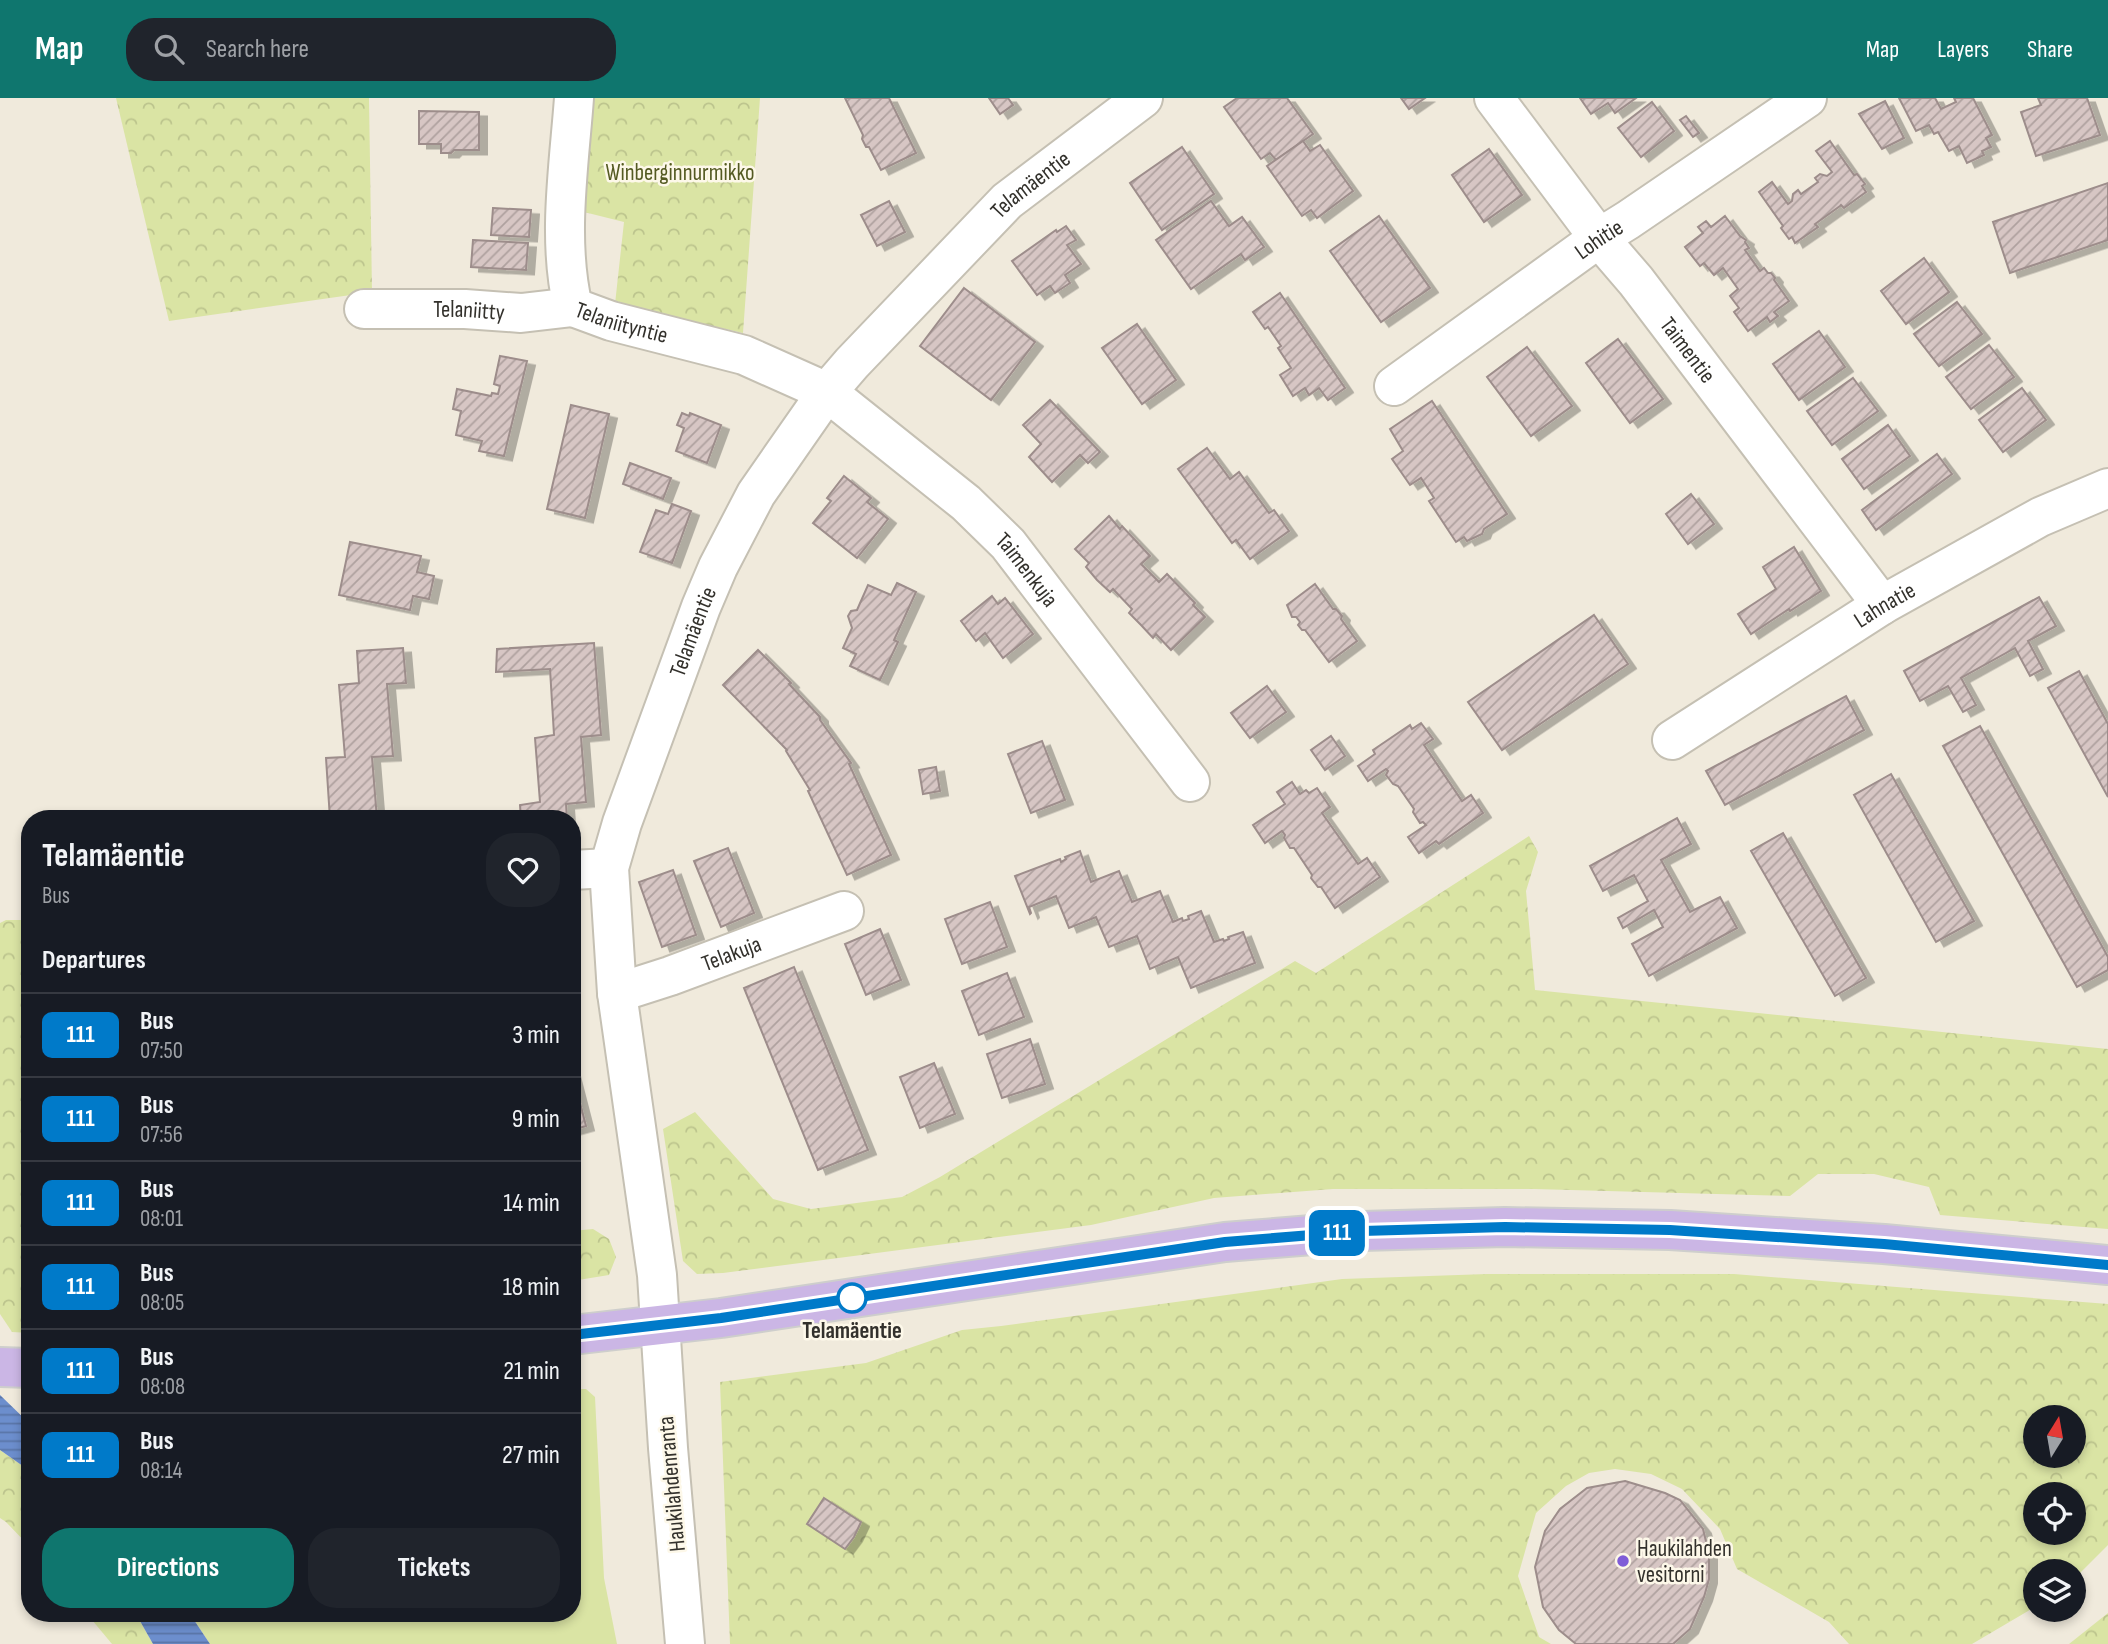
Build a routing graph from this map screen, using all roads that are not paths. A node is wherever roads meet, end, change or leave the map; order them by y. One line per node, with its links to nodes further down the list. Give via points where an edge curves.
1 (574, 98): 6 (street, Telaniityntie, via 565,236 566,281)
2 (1143, 98): 9 (street, Telamäentie, via 1007,201)
3 (1494, 98): 5 (street, Taimentie)
4 (1807, 98): 5 (street, Lohitie)
5 (1598, 238): 8 (street, Lohitie); 11 (street, Taimentie, via 1636,281)
6 (573, 307): 7 (street, Telaniitty, via 521,313); 9 (street, Telaniityntie, via 744,355)
7 (364, 309)
8 (1394, 386)
9 (827, 392): 13 (street, Taimenkuja, via 966,503 1008,544); 14 (street, Telamäentie, via 756,494 718,567 627,810)
10 (2108, 488): 11 (street, Lahnatie, via 2040,517)
11 (1881, 605): 12 (street, Lahnatie)
12 (1672, 740)
13 (1190, 782)
14 (591, 869): 16 (street, Telamäentie)
15 (844, 911): 16 (street, Telakuja)
16 (617, 993): 18 (street, Telamäentie)
17 (2108, 1265): 18 (main road, via 1670,1230 1505,1227 1362,1231 1225,1242)
18 (660, 1325): 19 (main road); 22 (street, Haukilahdenranta)
19 (581, 1334)
20 (0, 1367): 21 (main road)
21 (21, 1368)
22 (685, 1644)

